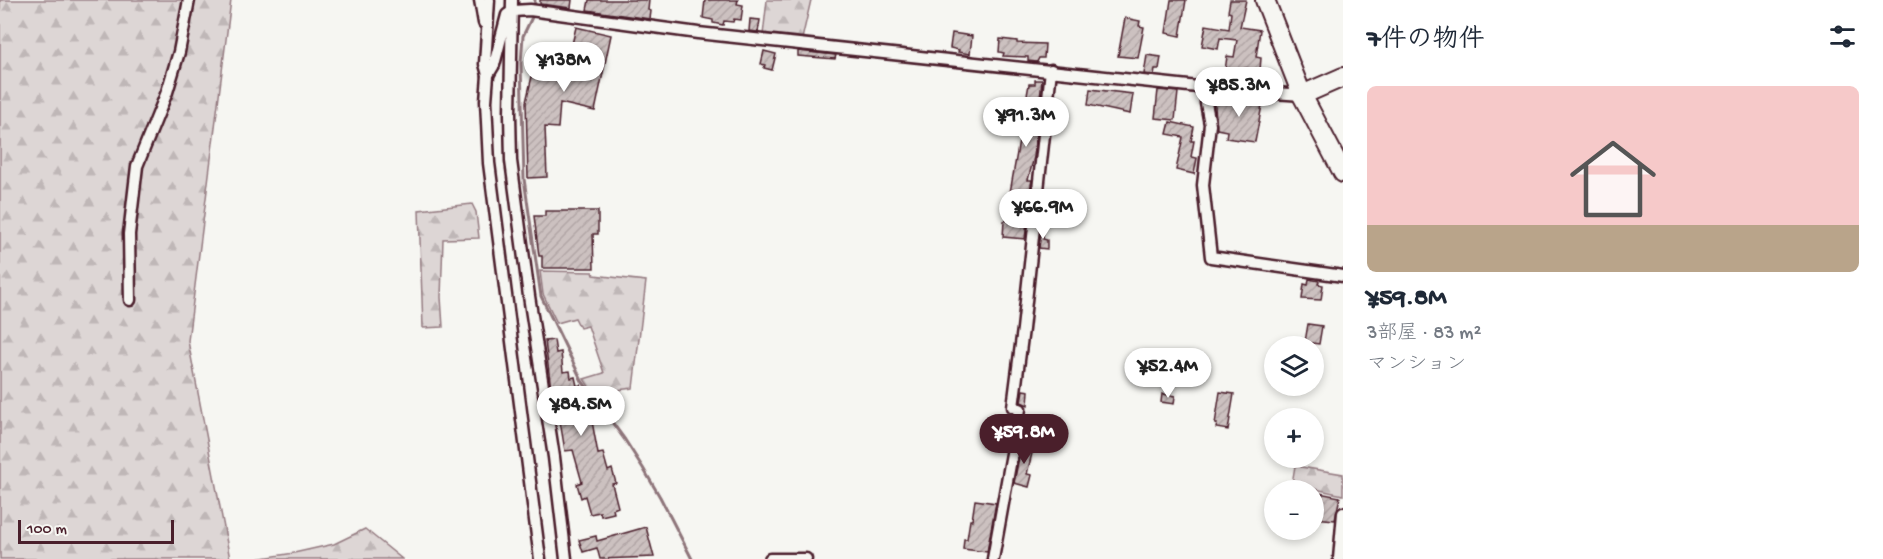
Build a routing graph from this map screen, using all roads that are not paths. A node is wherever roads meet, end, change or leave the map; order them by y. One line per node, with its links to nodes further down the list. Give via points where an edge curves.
1 (189, 0): 14 (street, via 167,92 137,166 129,234)
2 (480, 0): 6 (street)
3 (489, 0): 6 (street)
4 (1265, 0): 11 (main road)
5 (513, 5): 7 (street, via 698,33); 8 (street); 17 (street, via 511,161)
6 (488, 33): 8 (street)
7 (1051, 70): 10 (street); 20 (street, via 1013,407 1020,409)
8 (488, 75): 16 (street, via 489,163)
9 (1343, 77): 11 (main road)
10 (1207, 88): 11 (street); 13 (street, via 1210,124 1203,194 1210,257)
11 (1302, 95): 12 (main road)
12 (1343, 173)
13 (1343, 276)
14 (130, 300)
15 (1343, 513): 21 (street)
16 (540, 559)
17 (566, 559)
18 (770, 559): 19 (street)
19 (806, 559)
20 (993, 559)
21 (1339, 559)

